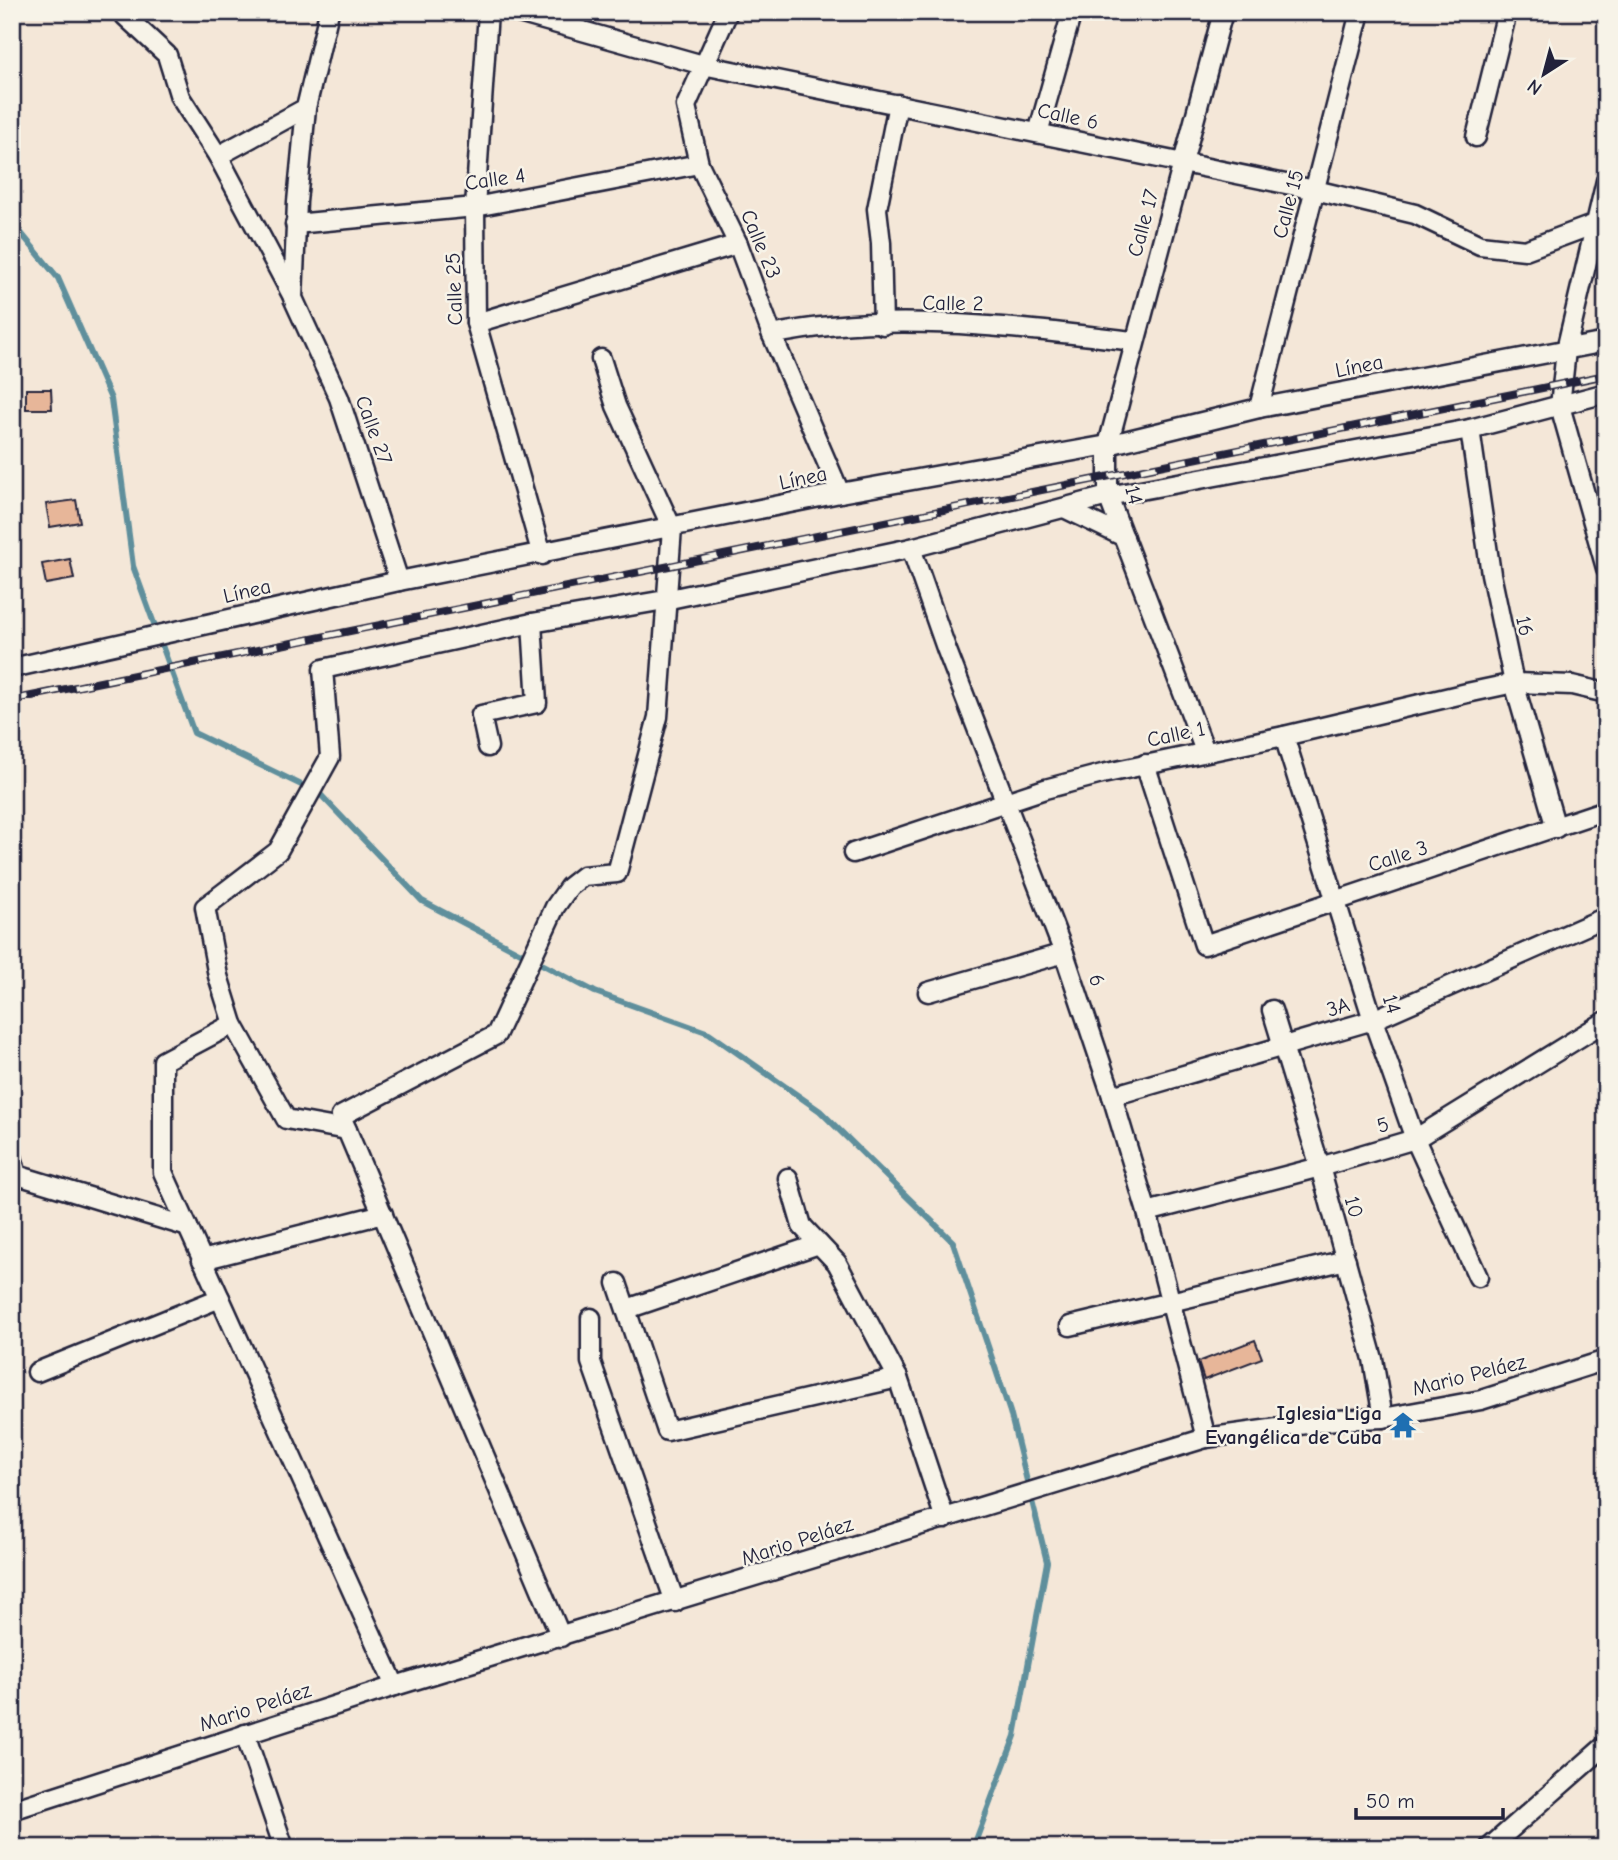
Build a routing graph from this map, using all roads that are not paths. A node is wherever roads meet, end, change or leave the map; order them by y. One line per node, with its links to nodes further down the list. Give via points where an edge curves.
1 (328, 12): 12 (street, Calle 27)
2 (488, 12): 20 (street, Calle 25)
3 (515, 12): 10 (street, Calle 6)
4 (728, 12): 10 (street, Calle 23)
5 (1072, 12): 13 (street)
6 (1223, 12): 17 (street, Calle 17)
7 (1360, 12): 19 (street, Calle 15)
8 (1507, 12): 14 (street)
9 (125, 16): 15 (street, Calle 27, via 167,55 180,97)
10 (703, 65): 11 (street, Calle 6); 16 (street, Calle 23, via 686,106)
11 (898, 104): 13 (street, Calle 6); 26 (street, via 877,209)
12 (306, 108): 15 (street); 22 (street, Calle 27)
13 (1038, 133): 17 (street, Calle 6)
14 (1476, 137)
15 (218, 156): 24 (street, Calle 27)
16 (699, 164): 20 (street, Calle 4); 23 (street, Calle 23)
17 (1182, 164): 19 (street, Calle 6); 28 (street, Calle 17)
18 (1606, 181): 21 (street)
19 (1315, 190): 21 (street, Calle 6, via 1415,214 1480,245 1525,250); 34 (street, Calle 15)
20 (475, 207): 22 (street, Calle 4); 25 (street, Calle 25)
21 (1600, 223): 30 (street)
22 (295, 224): 24 (street, Calle 27)
23 (738, 244): 25 (street); 27 (street, Calle 23)
24 (293, 298): 45 (street, Calle 27, via 339,398)
25 (476, 323): 43 (street, Calle 25)
26 (883, 325): 27 (street, Calle 2, via 819,325); 28 (street, Calle 2, via 981,324)
27 (772, 335): 37 (street, Calle 23)
28 (1134, 341): 36 (street, Calle 17)
29 (1606, 342): 30 (street, Línea)
30 (1566, 350): 33 (street); 34 (street, Línea)
31 (601, 359): 40 (street, via 624,424)
32 (1606, 393): 33 (street)
33 (1560, 406): 35 (street); 44 (street)
34 (1259, 408): 36 (street, Línea)
35 (1470, 429): 38 (street); 49 (street, 16, via 1491,574)
36 (1108, 445): 37 (street, Línea); 38 (street, 14)
37 (840, 493): 40 (street, Línea)
38 (1108, 496): 39 (street); 41 (street, 14)
39 (1066, 509): 41 (street); 42 (street)
40 (672, 528): 43 (street, Línea); 46 (street)
41 (1124, 537): 53 (street, 14)
42 (911, 548): 46 (street); 55 (street, 6)
43 (542, 555): 45 (street, Línea)
44 (1606, 568)
45 (399, 581): 48 (street, Línea)
46 (665, 600): 47 (street); 69 (street, via 658,717 617,873 583,876 569,887 555,907 496,1035 341,1116)
47 (532, 623): 52 (street, via 537,704 481,715); 66 (street, via 323,669 330,757 278,850 205,907)
48 (12, 668)
49 (1514, 684): 50 (street, Calle 1, via 1572,685); 51 (street, Calle 1); 57 (street, 16)
50 (1606, 693)
51 (1284, 736): 53 (street, Calle 1); 59 (street, 14)
52 (488, 747)
53 (1205, 751): 54 (street, Calle 1)
54 (1146, 764): 55 (street, Calle 1, via 1045,789); 59 (street, Calle 3, via 1204,945)
55 (1005, 805): 58 (street, Calle 1); 61 (street, 6)
56 (1606, 810): 57 (street, Calle 3)
57 (1556, 828): 59 (street, Calle 3)
58 (853, 853)
59 (1337, 900): 64 (street, 14)
60 (1606, 917): 64 (street, 3A)
61 (1064, 953): 62 (street); 68 (street, 6)
62 (928, 992)
63 (1272, 1010): 67 (street, 10)
64 (1373, 1020): 67 (street, 3A); 70 (street, 14)
65 (1606, 1021): 70 (street, 5)
66 (233, 1024): 69 (street, via 286,1119); 76 (street, via 163,1060 163,1172)
67 (1285, 1047): 68 (street, 3A); 72 (street, 10)
68 (1112, 1096): 74 (street, 6)
69 (347, 1130): 75 (street)
70 (1415, 1139): 72 (street, 5); 80 (street, 14)
71 (13, 1164): 76 (street, via 17,1175)
72 (1320, 1167): 74 (street, 5); 79 (street, 10)
73 (788, 1178): 77 (street, via 802,1226)
74 (1147, 1212): 83 (street, 6)
75 (383, 1214): 78 (street); 94 (street)
76 (188, 1227): 78 (street)
77 (819, 1244): 84 (street); 89 (street, via 837,1263)
78 (202, 1260): 82 (street)
79 (1346, 1260): 83 (street); 90 (street, 10)
80 (1478, 1277)
81 (617, 1283): 84 (street)
82 (220, 1298): 88 (street); 95 (street)
83 (1168, 1301): 86 (street); 91 (street, 6)
84 (627, 1309): 89 (street, via 667,1431)
85 (591, 1318): 93 (street, via 591,1362)
86 (1070, 1326)
87 (1606, 1360): 90 (street, Mario Peláez, via 1481,1400)
88 (37, 1372)
89 (898, 1378): 92 (street)
90 (1383, 1418): 91 (street, Mario Peláez)
91 (1206, 1438): 92 (street, Mario Peláez)
92 (945, 1519): 93 (street, Mario Peláez)
93 (675, 1602): 94 (street, Mario Peláez)
94 (561, 1637): 95 (street, Mario Peláez)
95 (396, 1686): 96 (street, Mario Peláez)
96 (245, 1734): 98 (street, Mario Peláez); 99 (street)
97 (1606, 1745): 100 (street)
98 (12, 1810)
99 (284, 1848)
100 (1489, 1848)

